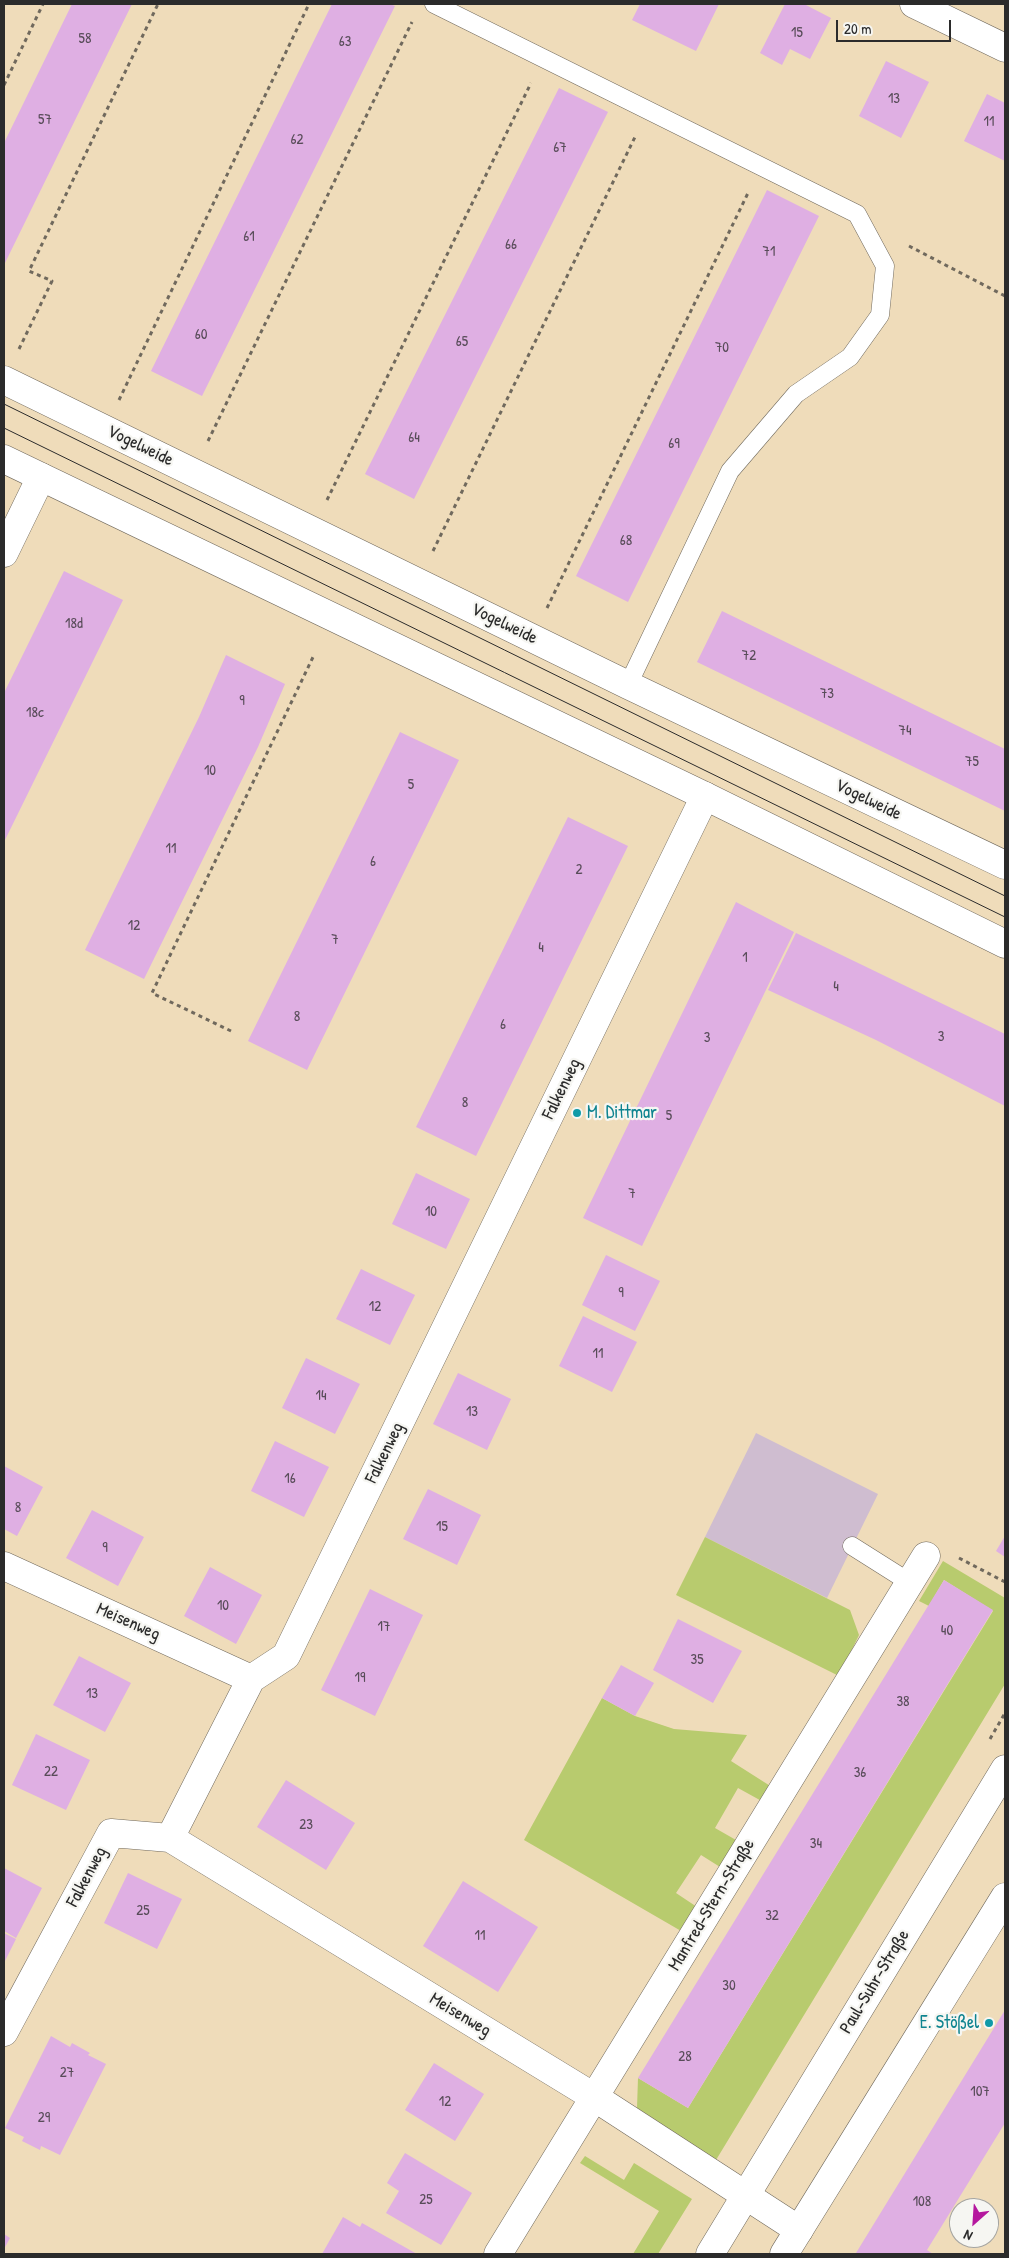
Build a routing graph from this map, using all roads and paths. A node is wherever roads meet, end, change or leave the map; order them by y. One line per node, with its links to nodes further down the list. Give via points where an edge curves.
1 (43, 4): 9 (path)
2 (158, 4): 14 (path, via 29,270 52,281)
3 (309, 4): 16 (path)
4 (434, 4): 8 (lane)
5 (914, 4): 7 (street)
6 (413, 21): 17 (path)
7 (1005, 48)
8 (543, 58): 10 (lane); 20 (path)
9 (4, 85)
10 (649, 109): 11 (lane); 22 (path)
11 (762, 166): 23 (path); 25 (lane, via 857,214 885,266 880,315 850,357 796,394 730,472)
12 (904, 243): 13 (path)
13 (1005, 296)
14 (17, 353)
15 (4, 380): 25 (street, Vogelweide)
16 (117, 403)
17 (206, 446)
18 (4, 459): 19 (street)
19 (41, 477): 21 (street); 26 (street)
20 (325, 504)
21 (4, 553)
22 (431, 555)
23 (546, 610)
24 (314, 655): 29 (path, via 152,992)
25 (628, 685): 27 (street, Vogelweide)
26 (705, 796): 28 (street); 35 (street, Falkenweg, via 286,1656)
27 (1005, 865)
28 (1005, 944)
29 (231, 1031)
30 (852, 1546): 33 (lane)
31 (926, 1556): 33 (street, Manfred-Stern-Straße); 34 (path, via 932,1544)
32 (4, 1566): 35 (street, Meisenweg)
33 (910, 1582): 40 (street, Manfred-Stern-Straße)
34 (1005, 1582)
35 (251, 1678): 37 (street)
36 (1005, 1768): 41 (street, Paul-Suhr-Straße)
37 (170, 1838): 39 (street, Falkenweg, via 111,1833); 40 (street, Meisenweg)
38 (1005, 1897): 42 (street)
39 (4, 2032)
40 (594, 2097): 41 (street, Meisenweg); 43 (street, Manfred-Stern-Straße)
41 (747, 2196): 42 (street); 44 (street, Paul-Suhr-Straße)
42 (800, 2230): 45 (street)
43 (498, 2254)
44 (710, 2254)
45 (784, 2254)

